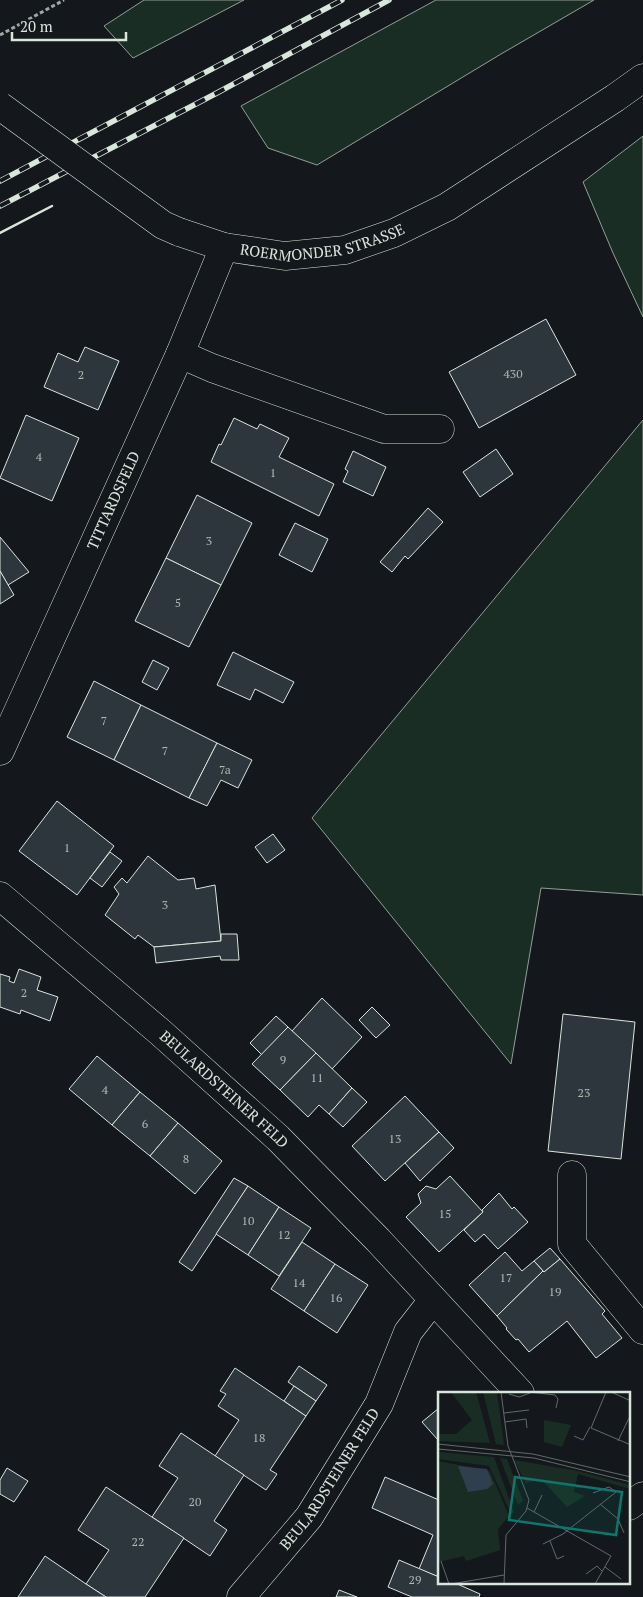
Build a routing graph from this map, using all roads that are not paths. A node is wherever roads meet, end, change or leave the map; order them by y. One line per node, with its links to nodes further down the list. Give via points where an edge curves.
1 (643, 78): 3 (street, ROERMONDER STRASSE, via 447,206 394,233 345,250 285,256)
2 (0, 106): 3 (street, ROERMONDER STRASSE, bridge, via 163,225)
3 (224, 247): 4 (street, TITTARDSFELD)
4 (180, 354): 5 (street, via 384,429); 6 (street, TITTARDSFELD)
5 (440, 429)
6 (0, 751)
7 (0, 896): 9 (street, BEULARDSTEINER FELD, via 278,1138)
8 (572, 1175): 10 (street, via 572,1244)
9 (433, 1300): 11 (street, BEULARDSTEINER FELD); 12 (street, BEULARDSTEINER FELD, via 408,1332 378,1404 309,1517)
10 (643, 1330)
11 (519, 1392)
12 (240, 1597)

